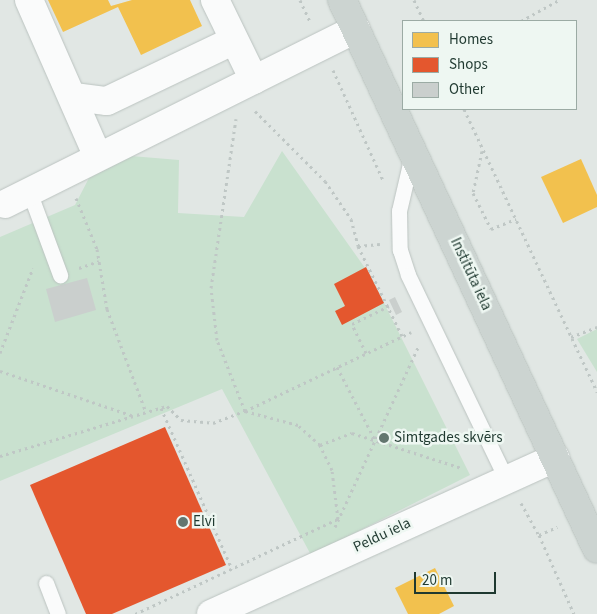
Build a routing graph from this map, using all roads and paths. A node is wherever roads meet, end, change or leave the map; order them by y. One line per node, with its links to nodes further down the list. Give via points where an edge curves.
1 (29, 0): 11 (street)
2 (215, 0): 9 (street)
3 (342, 0): 8 (main road, Institūta iela)
4 (414, 0): 6 (path)
5 (559, 0): 7 (path)
6 (424, 20)
7 (523, 20)
8 (356, 29): 10 (street); 13 (main road, Institūta iela)
9 (233, 41): 10 (street); 11 (street, via 107,101)
10 (246, 84): 15 (street); 20 (path, via 326,181 352,219); 35 (path, via 211,288 217,340)
11 (74, 98): 15 (street)
12 (464, 110): 14 (path)
13 (413, 151): 41 (main road, Institūta iela); 43 (lane, via 399,211 400,250 408,275)
14 (483, 151): 18 (path); 18 (path, via 473,193 491,229)
15 (97, 155): 16 (street)
16 (66, 172): 17 (street); 36 (path, via 97,249 107,309)
17 (11, 196): 21 (lane)
18 (516, 219): 27 (path)
19 (380, 244): 20 (path)
20 (358, 246): 23 (path)
21 (50, 248): 22 (lane); 29 (path, via 34,267)
22 (60, 275)
23 (389, 306): 26 (path); 30 (path, via 352,324)
24 (597, 327): 27 (path)
25 (412, 331): 26 (path)
26 (402, 336): 30 (path)
27 (571, 337): 33 (path)
28 (418, 347): 38 (path)
29 (0, 353)
30 (366, 353): 31 (path)
31 (337, 367): 35 (path); 38 (path)
32 (0, 371): 37 (path)
33 (597, 392)
34 (161, 408): 35 (path, via 167,406 181,420 213,423); 36 (path); 49 (path)
35 (245, 411): 39 (path, via 298,425)
36 (146, 412): 37 (path)
37 (135, 416): 40 (path)
38 (377, 442): 39 (path, via 352,433); 42 (path); 45 (path)
39 (320, 445): 45 (path, via 332,470)
40 (0, 456)
41 (555, 458): 43 (street, Peldu iela); 44 (main road, Institūta iela)
42 (468, 470)
43 (512, 489): 46 (path); 48 (street, Peldu iela)
44 (582, 517): 46 (path); 47 (main road, Institūta iela)
45 (338, 519): 48 (path); 49 (path)
46 (539, 535): 54 (path)
47 (597, 549)
48 (319, 564): 53 (street, Peldu iela)
49 (232, 569): 52 (path)
50 (46, 583): 51 (lane)
51 (58, 614)
52 (135, 614)
53 (211, 614)
54 (574, 614)

